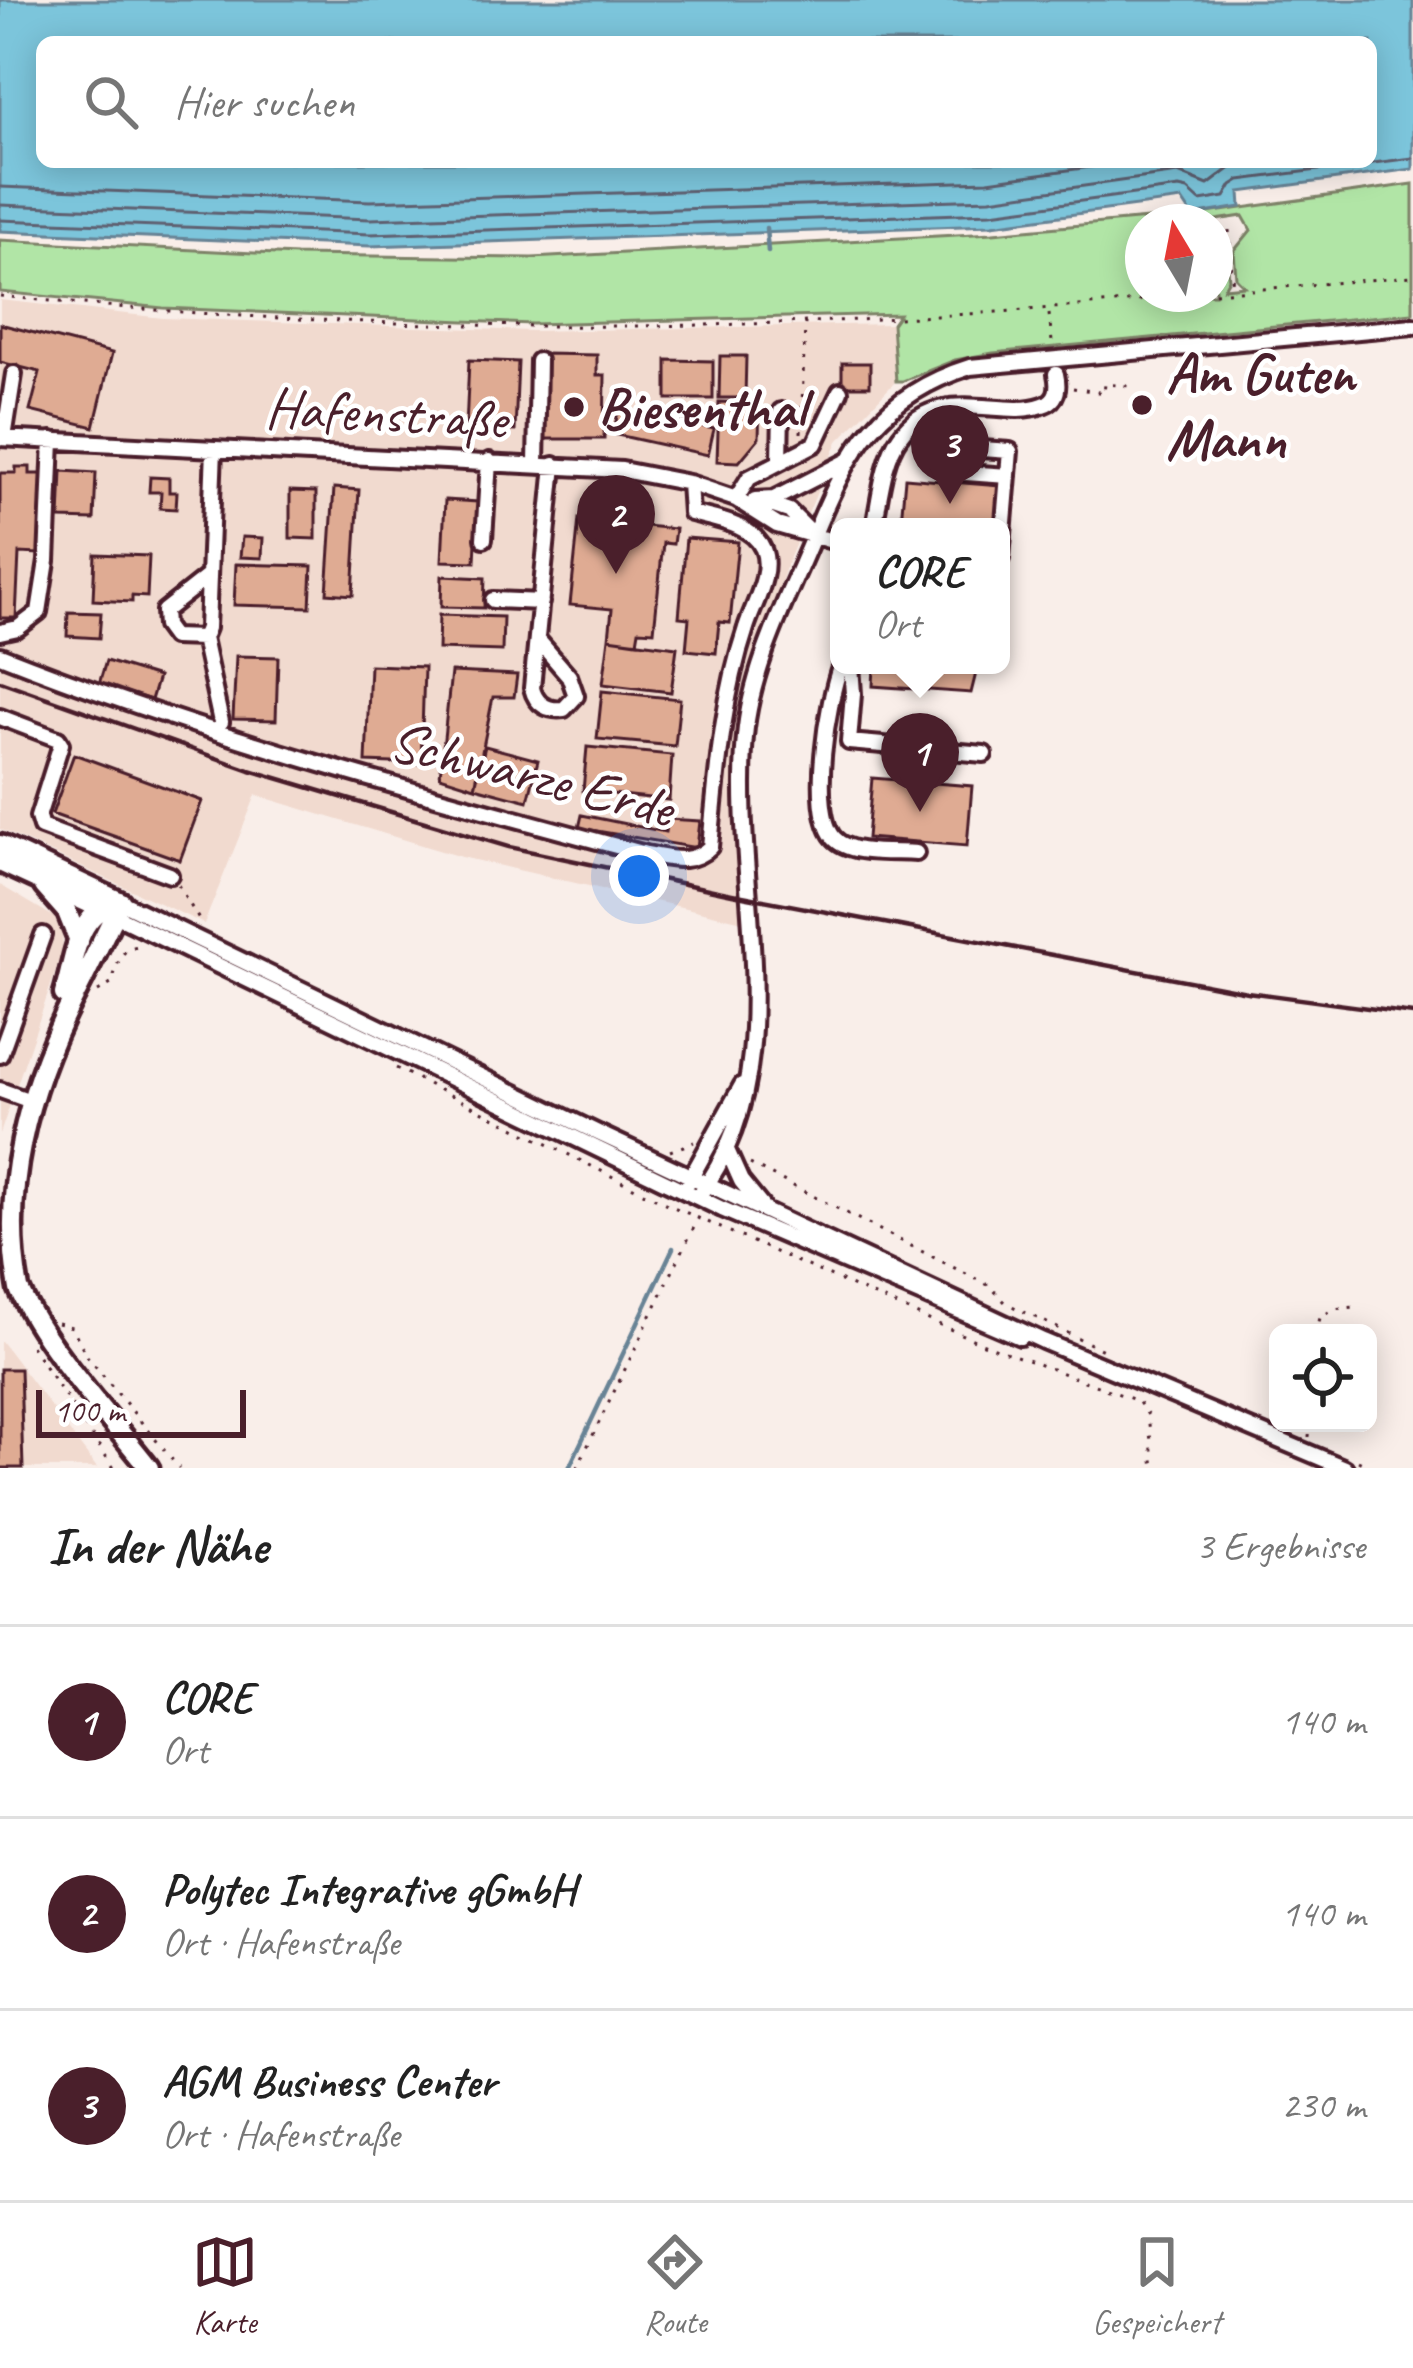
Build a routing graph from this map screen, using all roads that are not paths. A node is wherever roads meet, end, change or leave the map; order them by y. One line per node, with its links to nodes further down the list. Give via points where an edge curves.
1 (1413, 326): 12 (street, via 970,367 902,397)
2 (538, 361): 13 (street)
3 (14, 374): 7 (street)
4 (1058, 380): 19 (street, via 1054,398 1041,406 970,405 920,417 899,436)
5 (840, 391): 10 (street, via 821,433 804,452)
6 (781, 411): 10 (street)
7 (2, 438): 8 (street, Hafenstraße)
8 (52, 440): 9 (street, Hafenstraße); 27 (street, via 39,612)
9 (214, 449): 11 (street, Hafenstraße); 24 (street, Hafenstraße)
10 (780, 460): 17 (street, via 749,478)
11 (489, 461): 13 (street, Hafenstraße); 22 (street)
12 (848, 461): 18 (street, Hafenstraße, via 774,499); 21 (street)
13 (536, 464): 14 (street, Hafenstraße)
14 (554, 465): 16 (street, Hafenstraße); 26 (street, Hafenstraße)
15 (1008, 476): 20 (street)
16 (689, 483): 17 (street, Hafenstraße); 30 (street, Schwarze Erde, via 691,513 752,534 764,550 765,579 733,666 710,848 686,861 396,787)
17 (736, 499): 18 (street, Hafenstraße); 21 (street, Hafenstraße)
18 (755, 500): 21 (street, Hafenstraße, via 788,512)
19 (876, 518)
20 (1004, 518)
21 (814, 536): 23 (street); 46 (street, via 762,663 745,735 754,1005)
22 (484, 539)
23 (830, 540)
24 (207, 577): 28 (street, Hafenstraße); 28 (street, via 164,610 173,637)
25 (494, 600): 26 (street)
26 (541, 602): 29 (street, Hafenstraße)
27 (0, 632)
28 (203, 638): 34 (street, Hafenstraße)
29 (538, 640): 29 (street, Hafenstraße, via 533,694 545,707 565,709 573,684)
30 (0, 655)
31 (837, 674): 37 (street, via 821,811 848,847)
32 (851, 674): 35 (street, via 849,742)
33 (0, 717): 39 (street, via 58,739 41,827)
34 (221, 722)
35 (984, 754)
36 (0, 845): 41 (main road)
37 (916, 853)
38 (0, 862): 40 (main road)
39 (170, 875)
40 (37, 879): 41 (main road); 43 (main road, via 68,912)
41 (112, 908): 43 (main road, via 88,918); 44 (main road); 50 (street)
42 (43, 935): 45 (street)
43 (79, 942): 44 (main road)
44 (62, 1017): 48 (main road)
45 (0, 1055)
46 (744, 1080): 49 (street); 50 (street)
47 (0, 1090): 48 (street)
48 (28, 1100): 54 (main road, via 5,1171 3,1226 14,1278 37,1335)
49 (734, 1157): 50 (street); 51 (street, via 741,1181)
50 (695, 1187): 51 (street); 52 (street, via 932,1301)
51 (769, 1214): 52 (street)
52 (1043, 1341): 53 (street)
53 (1349, 1463)
54 (148, 1468)

